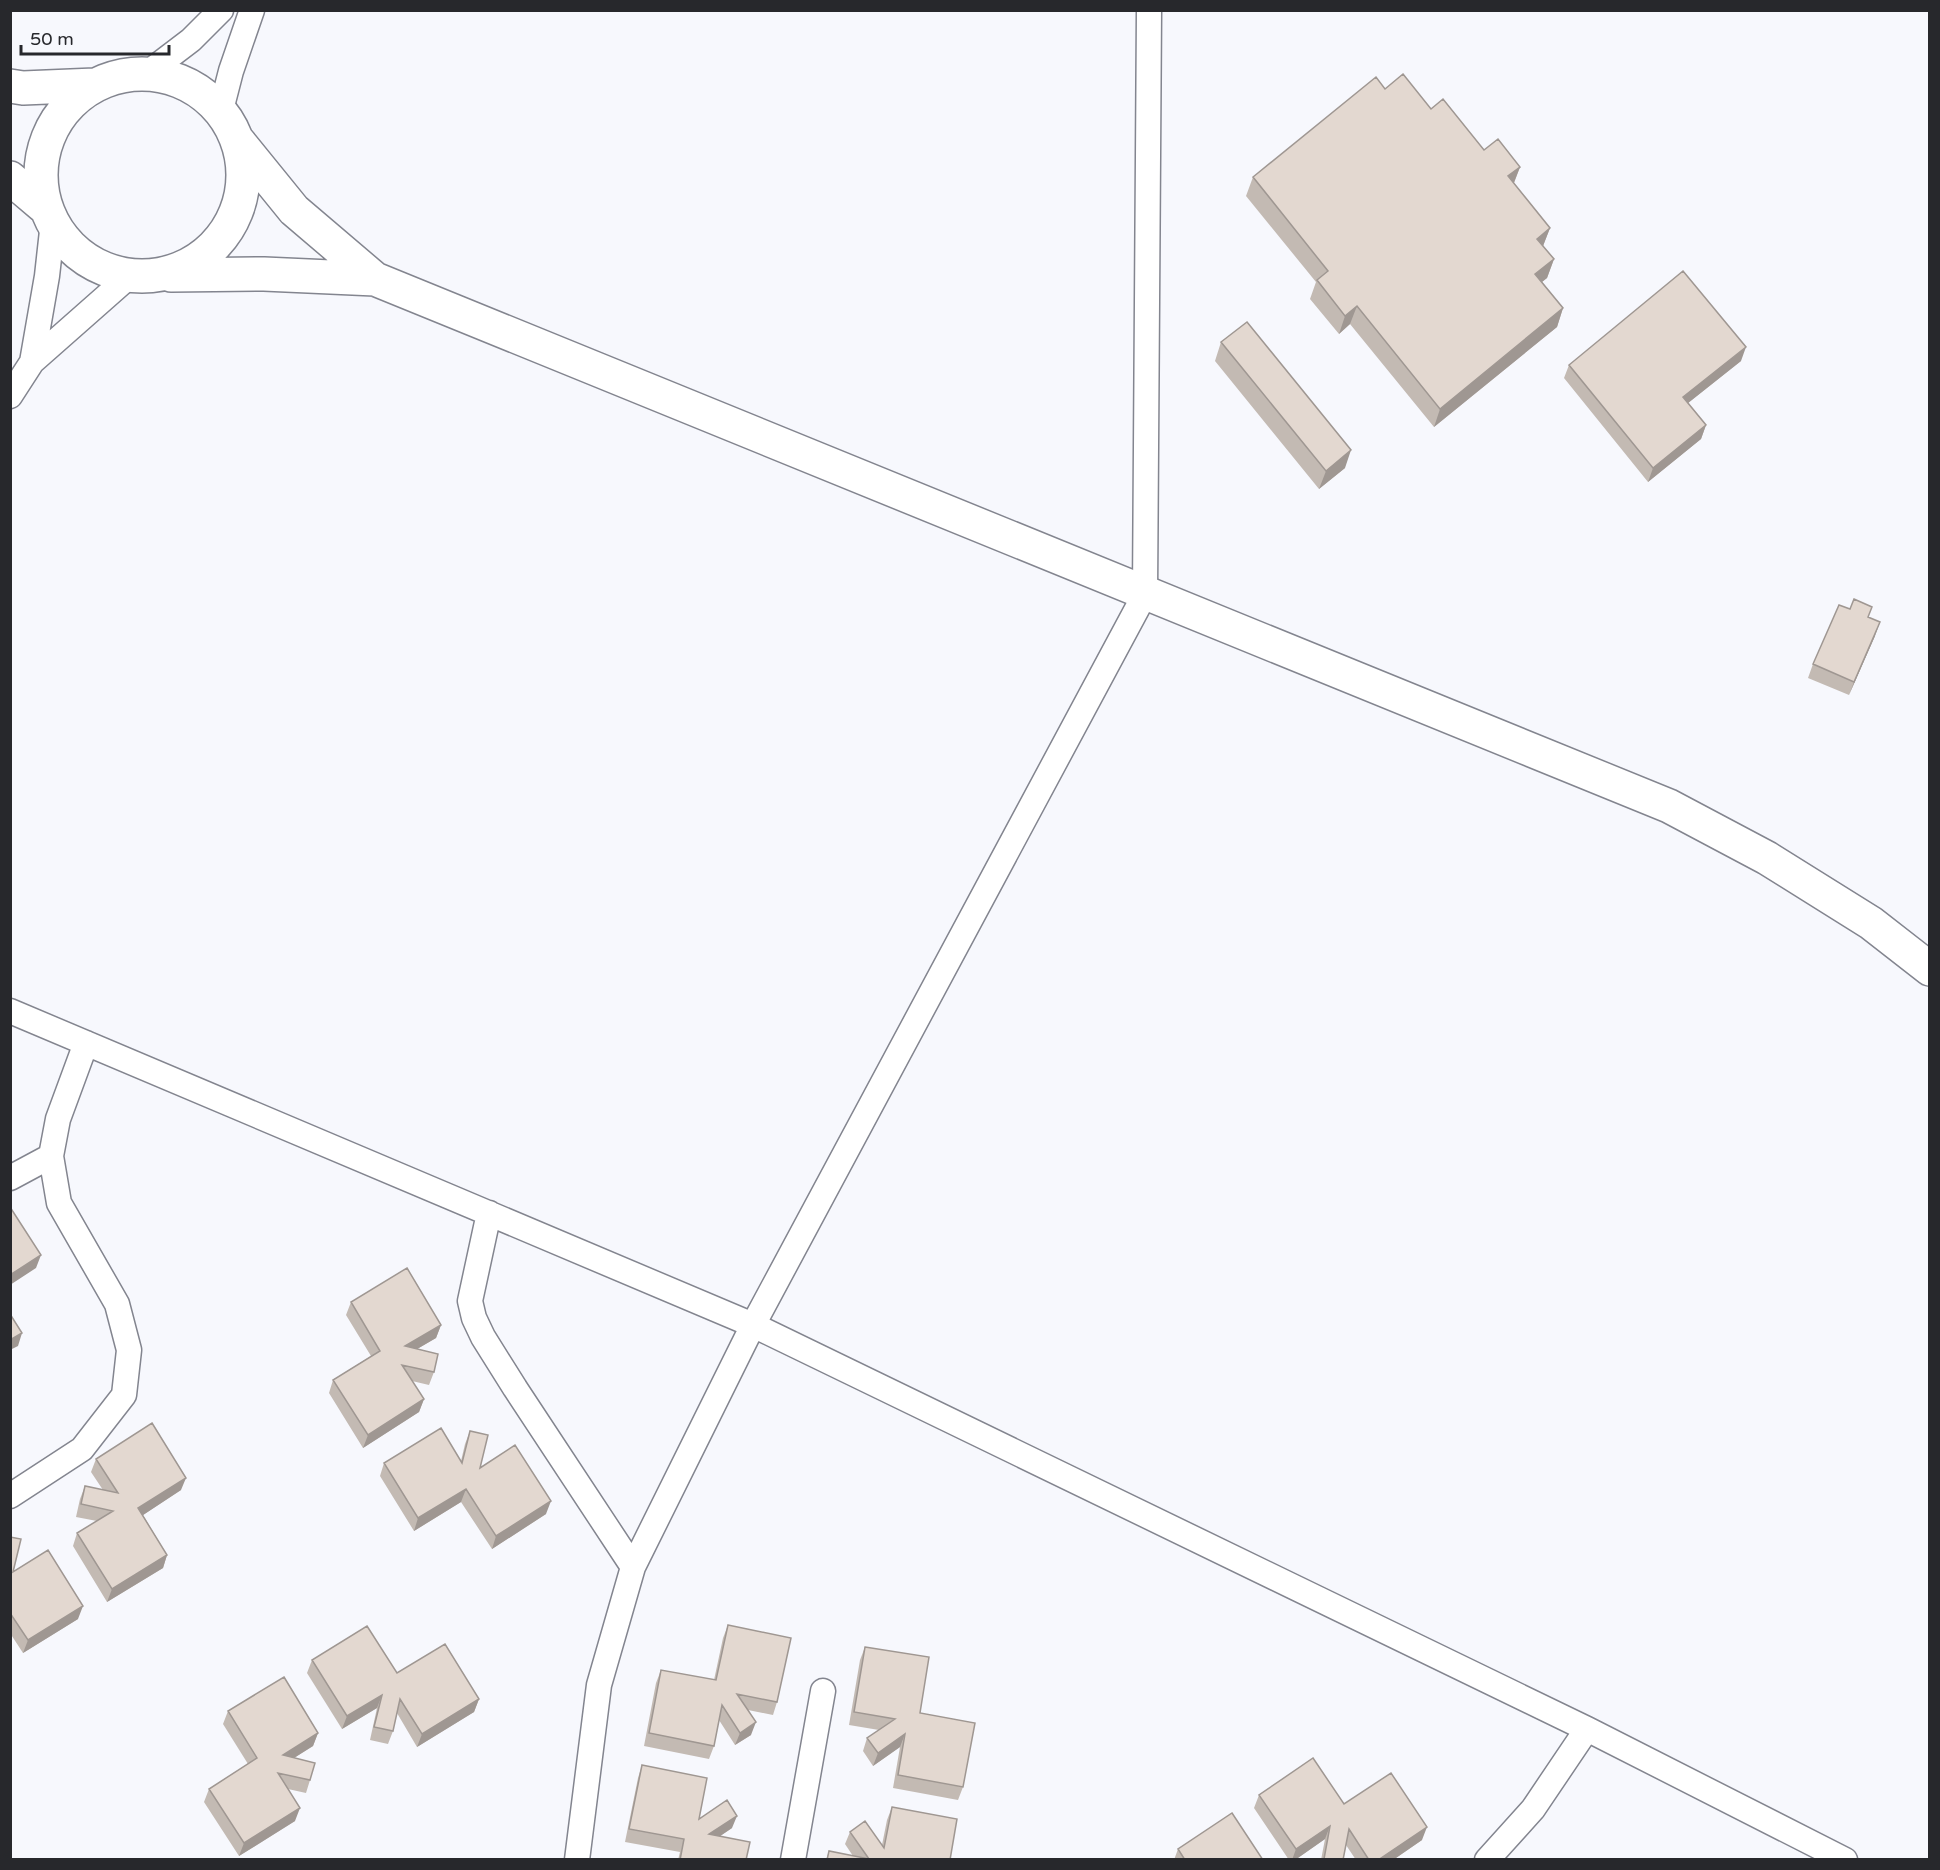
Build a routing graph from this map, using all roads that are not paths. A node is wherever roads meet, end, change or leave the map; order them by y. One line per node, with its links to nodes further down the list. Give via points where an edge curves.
1 (221, 10): 4 (street, via 191,40)
2 (252, 10): 7 (street)
3 (1149, 10): 15 (street)
4 (145, 75): 5 (highway, via 127,74); 7 (highway, via 161,75 193,87)
5 (94, 85): 6 (highway); 10 (highway, via 67,106 48,135 41,164)
6 (10, 86)
7 (220, 110): 8 (highway)
8 (238, 141): 11 (highway, via 244,177 236,212 219,241 192,263); 12 (highway, via 294,210)
9 (10, 178): 10 (highway)
10 (48, 214): 11 (highway, via 70,247 95,265); 13 (street, via 47,276)
11 (147, 274): 12 (highway); 13 (street)
12 (375, 279): 15 (highway)
13 (32, 362): 14 (street)
14 (10, 396)
15 (1145, 594): 16 (highway, via 1669,806 1815,887 1871,923); 22 (street)
16 (1929, 969)
17 (10, 1011): 18 (street)
18 (86, 1043): 19 (street, via 58,1119); 21 (street)
19 (51, 1156): 20 (street); 23 (street, via 59,1203 117,1304 129,1350 124,1395 82,1449)
20 (10, 1178)
21 (489, 1213): 22 (street); 24 (street, via 470,1301 474,1318 515,1388)
22 (753, 1325): 24 (street); 26 (street)
23 (10, 1496)
24 (633, 1567): 27 (street, via 599,1685)
25 (823, 1691): 28 (street)
26 (1587, 1729): 29 (street, via 1533,1809); 30 (street)
27 (578, 1860)
28 (793, 1860)
29 (1487, 1860)
30 (1845, 1860)

